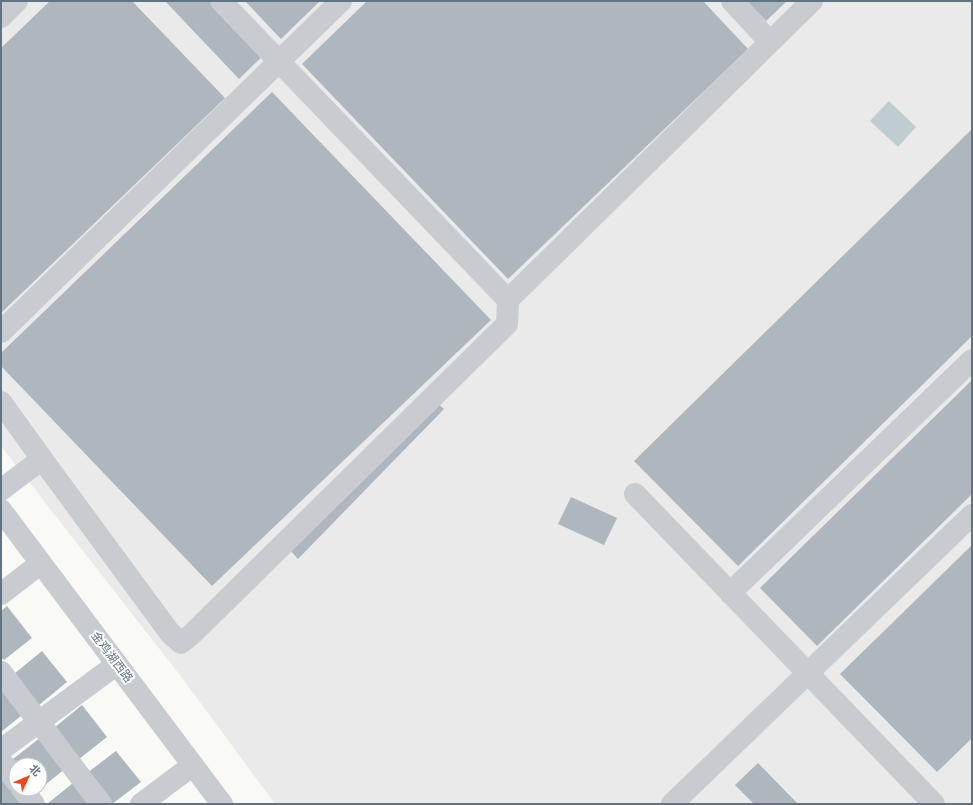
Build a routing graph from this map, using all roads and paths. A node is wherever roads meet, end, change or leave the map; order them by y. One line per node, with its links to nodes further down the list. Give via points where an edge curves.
1 (17, 1): 6 (street)
2 (221, 1): 8 (street)
3 (341, 1): 8 (street)
4 (732, 1): 7 (street)
5 (812, 1): 7 (street)
6 (1, 17)
7 (770, 42): 9 (street)
8 (279, 61): 9 (street); 10 (street)
9 (508, 300): 13 (street, via 507,324 181,643 170,633)
10 (1, 332)
11 (972, 360): 19 (street)
12 (1, 402): 13 (street)
13 (42, 459): 14 (street)
14 (1, 490)
15 (635, 494): 19 (street)
16 (1, 510): 18 (street, 金鸡湖西路)
17 (972, 515): 23 (street)
18 (41, 563): 20 (street); 21 (street, 金鸡湖西路)
19 (730, 593): 23 (street)
20 (1, 594)
21 (116, 664): 24 (street); 27 (street, 金鸡湖西路)
22 (1, 672): 24 (street)
23 (808, 673): 32 (street); 33 (street)
24 (39, 722): 25 (street); 29 (street)
25 (1, 750)
26 (1, 761): 28 (street)
27 (193, 765): 30 (street); 31 (street, 金鸡湖西路)
28 (8, 770)
29 (101, 804)
30 (141, 804)
31 (222, 804)
32 (672, 804)
33 (934, 804)

